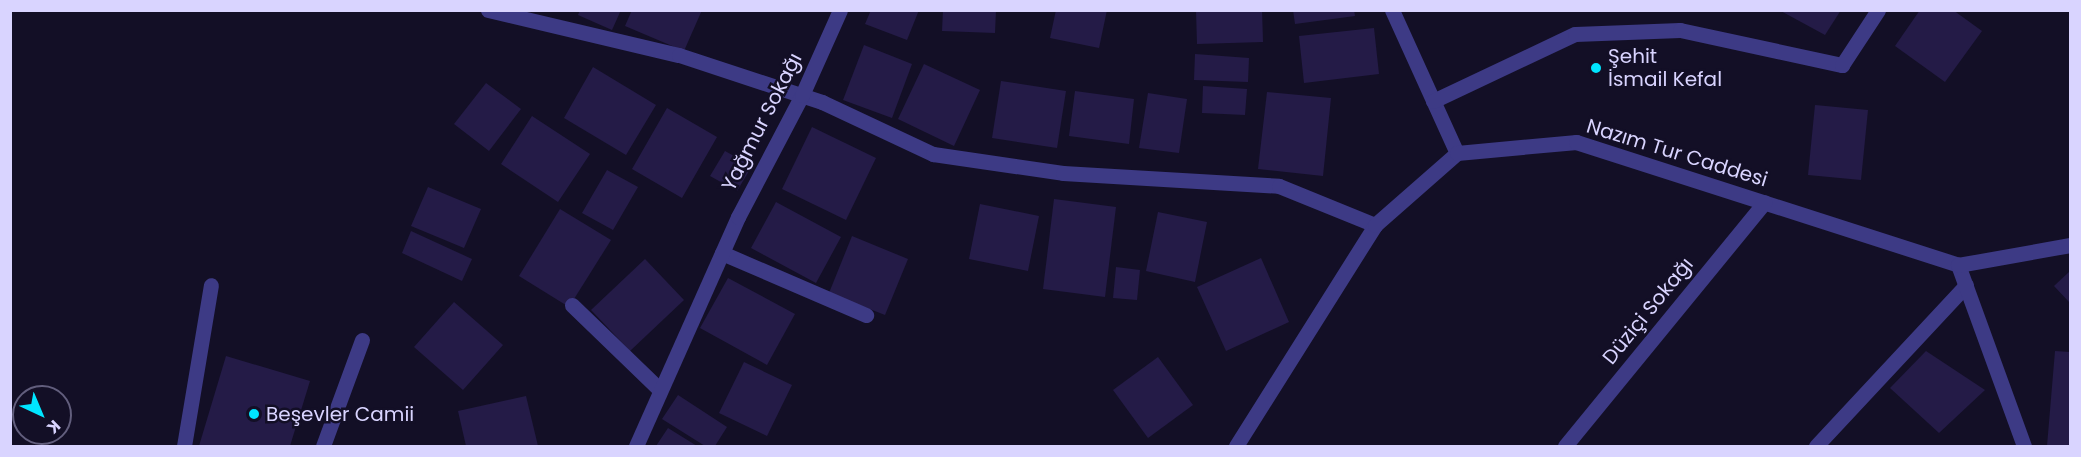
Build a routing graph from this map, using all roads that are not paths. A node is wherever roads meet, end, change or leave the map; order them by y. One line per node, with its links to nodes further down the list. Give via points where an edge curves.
1 (488, 10): 5 (street, via 679,55)
2 (840, 10): 5 (street, Yağmur Sokağı)
3 (1392, 10): 6 (street)
4 (1878, 10): 6 (street, via 1842,65 1680,30 1575,34)
5 (802, 95): 9 (street, via 933,154 1063,173 1279,186); 11 (street, Yağmur Sokağı)
6 (1433, 101): 7 (street)
7 (1457, 153): 8 (street, Nazım Tur Caddesi, via 1576,142); 9 (street)
8 (1765, 202): 12 (street, Nazım Tur Caddesi); 23 (street, Düziçi Sokağı)
9 (1375, 225): 22 (street)
10 (2070, 244): 12 (street)
11 (722, 253): 16 (street); 18 (street, Yağmur Sokağı)
12 (1958, 265): 14 (street)
13 (211, 285): 19 (street)
14 (1966, 285): 24 (street); 25 (street)
15 (572, 305): 18 (street)
16 (866, 315)
17 (362, 340): 20 (street)
18 (660, 390): 21 (street, Yağmur Sokağı)
19 (184, 447)
20 (322, 447)
21 (636, 447)
22 (1236, 447)
23 (1564, 447)
24 (1816, 447)
25 (2025, 447)

